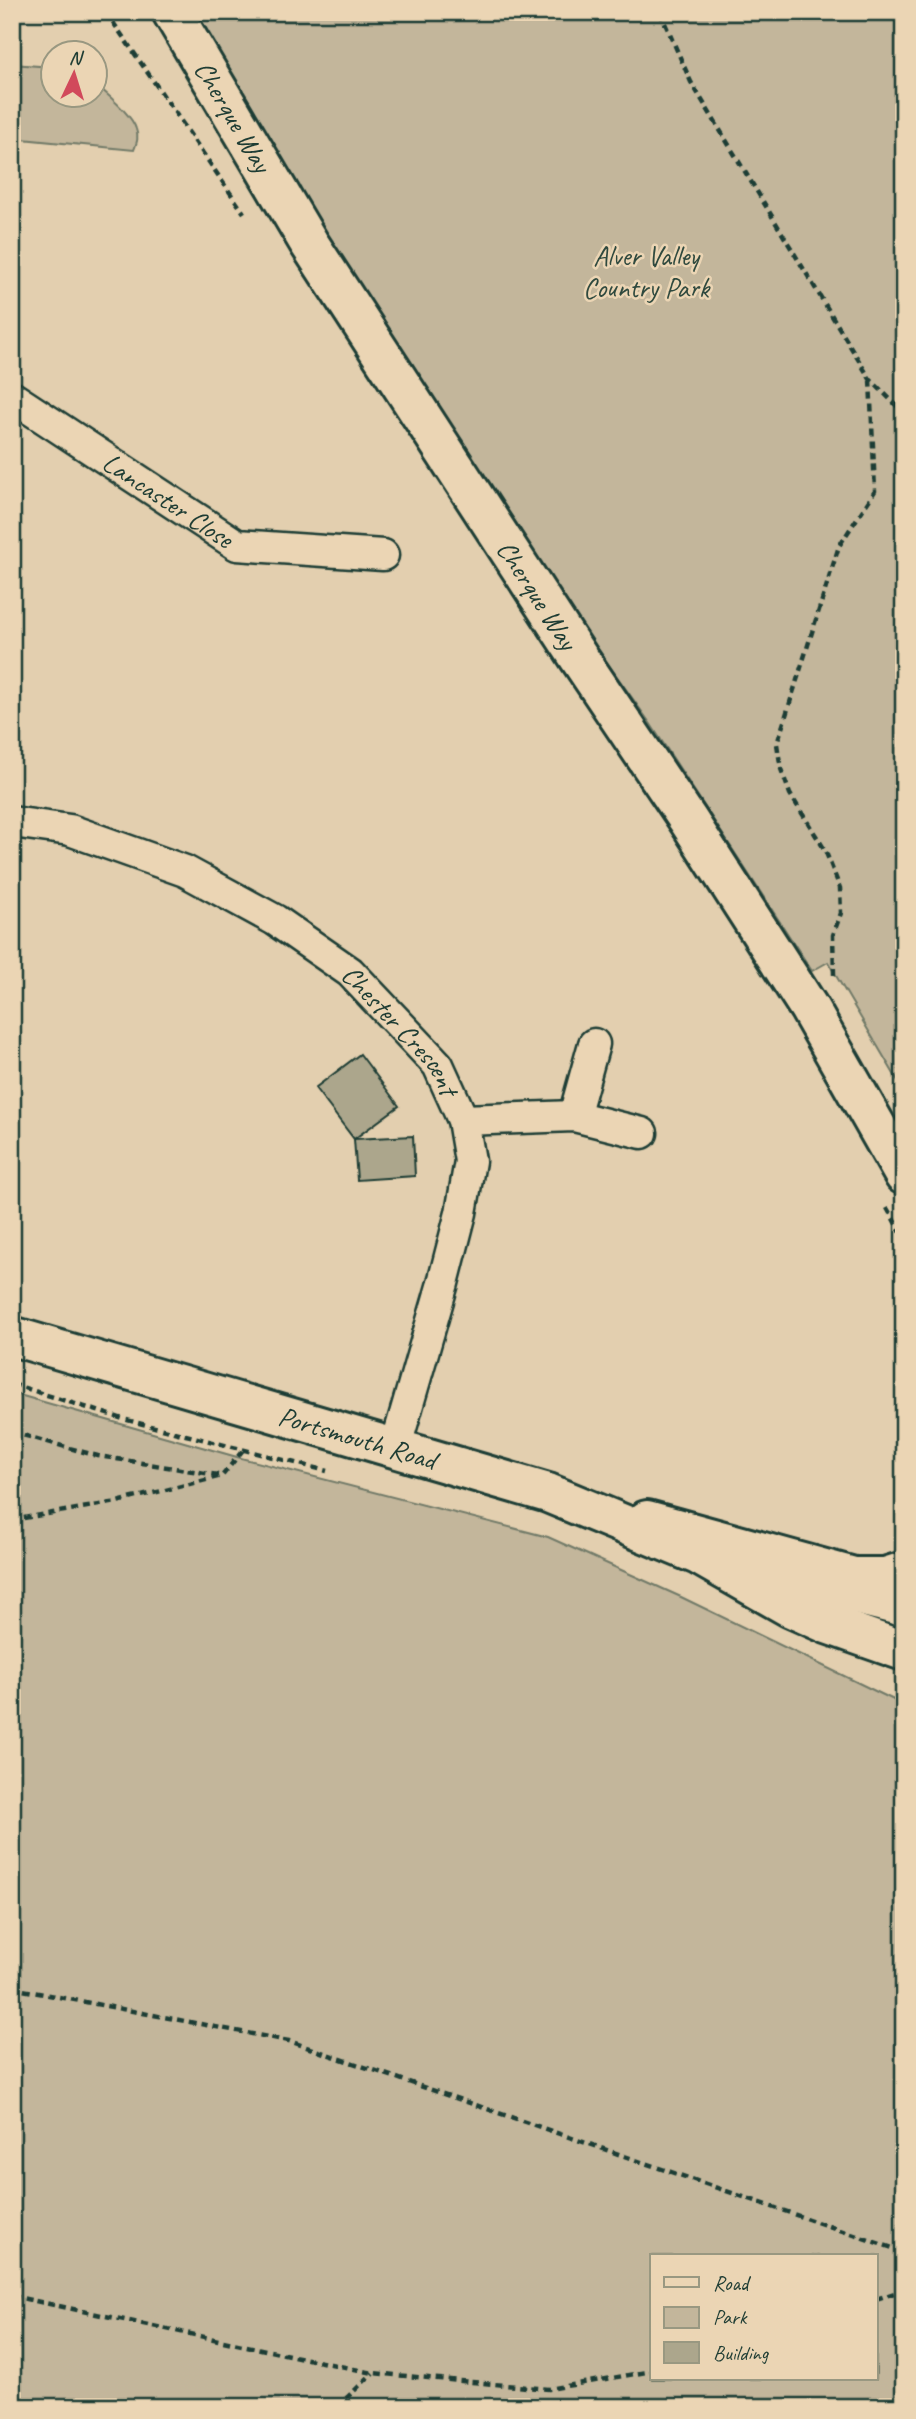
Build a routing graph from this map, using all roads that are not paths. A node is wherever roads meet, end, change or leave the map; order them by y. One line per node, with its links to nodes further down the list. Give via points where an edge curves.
1 (172, 12): 9 (street, Cherque Way, via 309,243 809,1008)
2 (12, 397): 3 (street, Lancaster Close, via 237,545)
3 (383, 555)
4 (12, 822): 7 (street, Chester Crescent, via 69,830 185,871 275,920 350,972 412,1036 438,1065)
5 (594, 1044): 6 (street)
6 (573, 1116): 7 (street); 8 (street)
7 (463, 1120): 11 (street, Chester Crescent, via 470,1161 461,1213)
8 (642, 1133)
9 (904, 1175)
10 (12, 1336): 11 (street, Portsmouth Road)
11 (395, 1449): 12 (street, Portsmouth Road)
12 (548, 1493): 13 (street, Portsmouth Road); 14 (street, via 854,1577 886,1577)
13 (698, 1555): 15 (street, Portsmouth Road); 16 (street, Portsmouth Road, via 791,1608)
14 (904, 1571)
15 (904, 1607)
16 (904, 1651)

